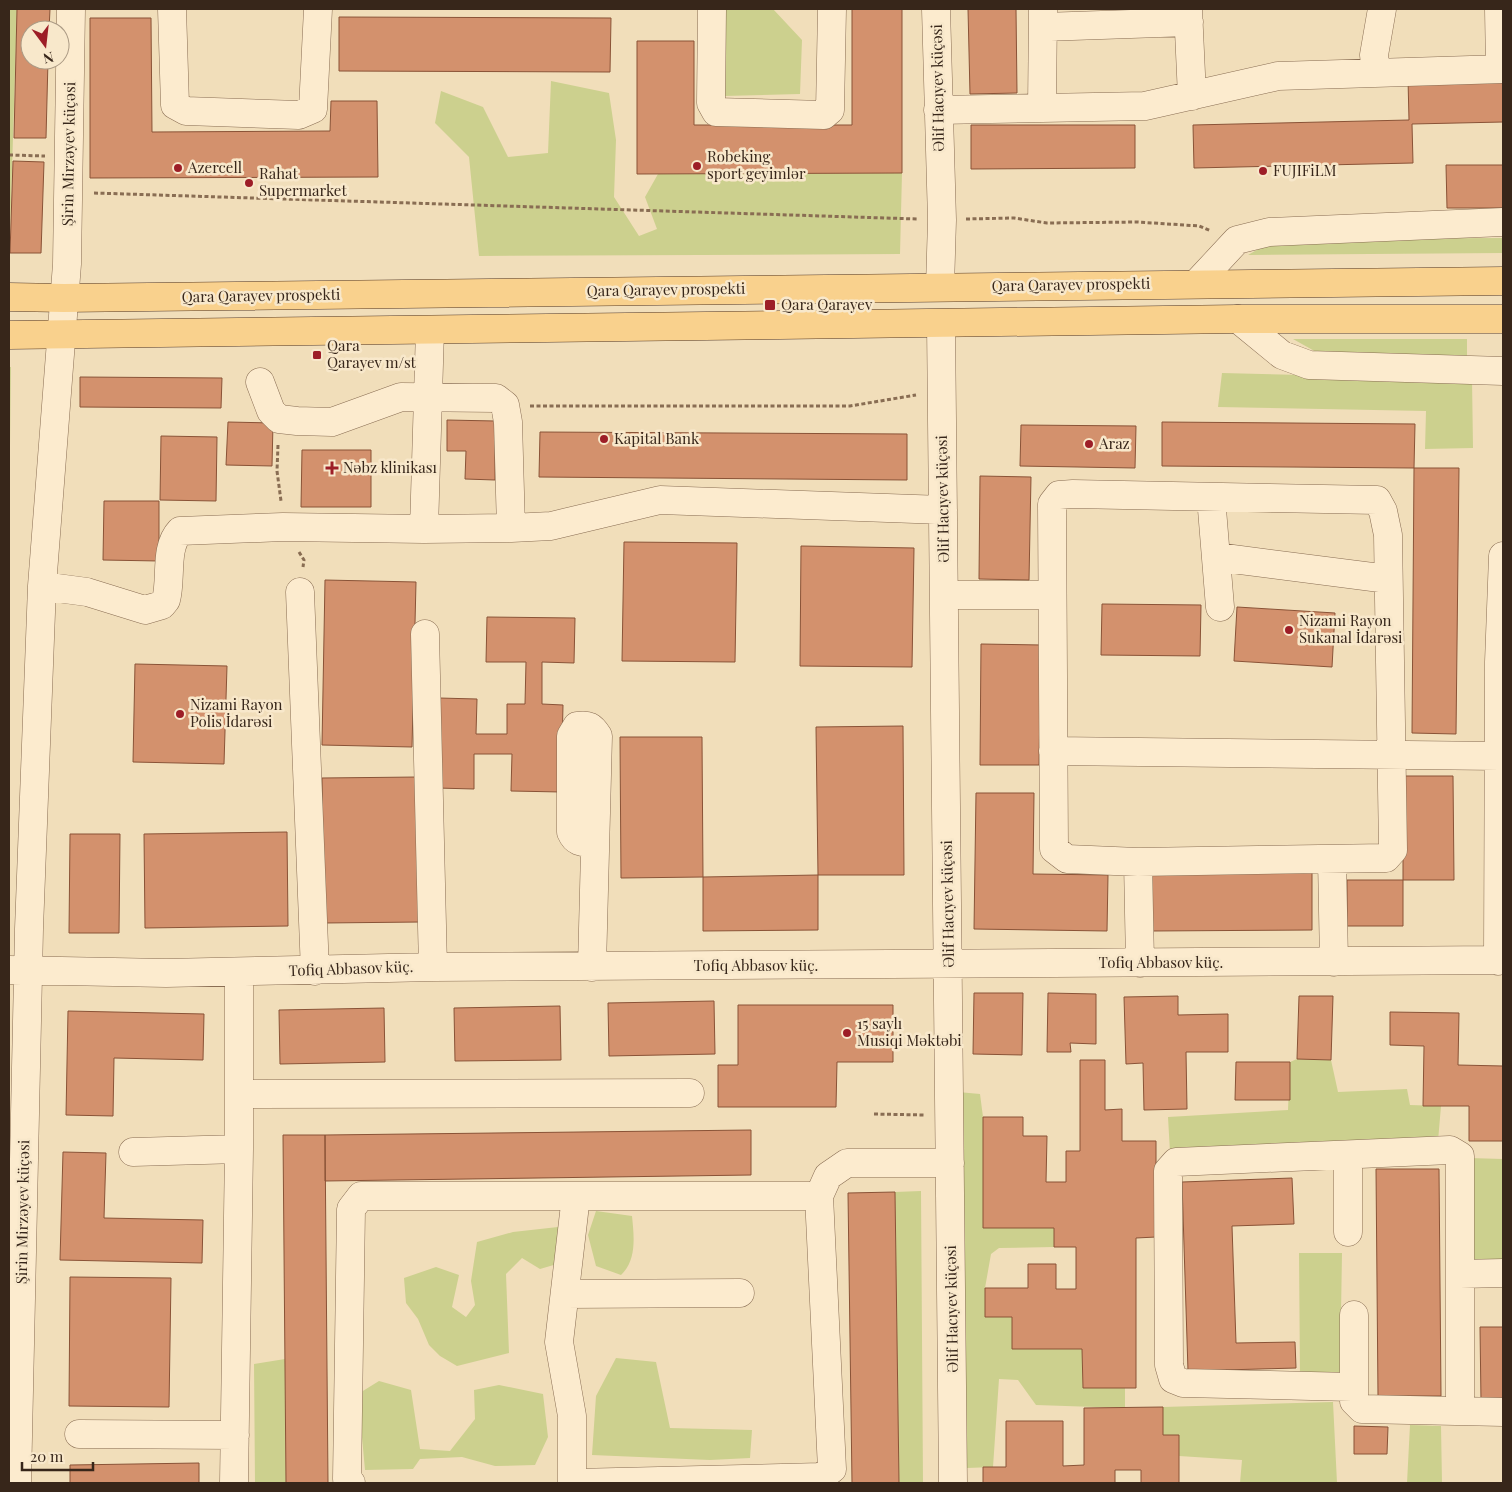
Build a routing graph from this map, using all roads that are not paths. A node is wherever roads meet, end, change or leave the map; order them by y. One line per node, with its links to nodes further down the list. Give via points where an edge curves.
1 (71, 9): 21 (street, Şirin Mirzəyev küçəsi)
2 (172, 9): 3 (street, via 175,105 186,111 299,115 313,109)
3 (318, 9)
4 (712, 9): 5 (street, via 711,103 716,112 824,115 830,110)
5 (832, 9)
6 (936, 9): 15 (street, Əlif Hacıyev küçəsi)
7 (1382, 9): 12 (street, via 1374,55)
8 (1499, 9): 11 (street)
9 (1189, 15): 10 (street); 13 (street)
10 (1043, 18): 14 (street)
11 (1502, 69): 12 (street)
12 (1376, 73): 13 (street, via 1278,76)
13 (1192, 96): 14 (street, via 1145,106)
14 (1042, 108): 15 (street)
15 (938, 110): 19 (street, Əlif Hacıyev küçəsi, via 942,220)
16 (1503, 222): 18 (street, via 1269,232 1237,240)
17 (1503, 281): 18 (main road, Qara Qarayev prospekti)
18 (1197, 283): 19 (main road, Qara Qarayev prospekti)
19 (940, 287): 21 (main road, Qara Qarayev prospekti)
20 (9, 297): 21 (main road, Qara Qarayev prospekti)
21 (64, 298): 27 (street, Şirin Mirzəyev küçəsi)
22 (1238, 319): 23 (main road); 24 (main road); 28 (street, via 1282,355 1309,364)
23 (1503, 319)
24 (941, 324): 25 (main road); 32 (street, Əlif Hacıyev küçəsi)
25 (430, 330): 27 (main road); 30 (street)
26 (9, 335): 27 (main road)
27 (62, 335): 38 (street, Şirin Mirzəyev küçəsi)
28 (1503, 371)
29 (260, 382): 30 (street, via 271,411 280,419 288,420 332,422 400,397)
30 (428, 396): 33 (street, via 496,398 505,406); 34 (street)
31 (1211, 497): 36 (street); 37 (street, via 1377,500 1388,535); 41 (street, via 1059,496 1052,504)
32 (943, 510): 33 (street, via 660,500 551,526); 40 (street, Əlif Hacıyev küçəsi)
33 (512, 528): 34 (street)
34 (424, 529): 38 (street, via 282,527 180,532 172,547 166,600 162,605 145,610 87,592)
35 (1503, 556): 44 (street)
36 (1217, 557): 37 (street); 42 (street)
37 (1388, 579): 46 (street)
38 (42, 586): 57 (street, Şirin Mirzəyev küçəsi)
39 (300, 592): 58 (street)
40 (944, 595): 41 (street); 54 (street, Əlif Hacıyev küçəsi)
41 (1052, 595): 45 (street)
42 (1220, 607)
43 (425, 634): 55 (street)
44 (1501, 662): 47 (street)
45 (1053, 751): 46 (street); 50 (street, via 1054,849 1067,859)
46 (1390, 755): 47 (street); 49 (street, via 1393,850 1386,858)
47 (1499, 756): 51 (street)
48 (595, 842): 56 (street)
49 (1332, 859): 50 (street); 52 (street)
50 (1138, 862): 53 (street)
51 (1500, 960): 52 (street, Tofiq Abbasov küç.)
52 (1334, 962): 53 (street, Tofiq Abbasov küç.)
53 (1140, 963): 54 (street, Tofiq Abbasov küç.)
54 (949, 964): 56 (street, Tofiq Abbasov küç.); 65 (street, Əlif Hacıyev küçəsi)
55 (433, 967): 56 (street, Tofiq Abbasov küç.); 58 (street, Tofiq Abbasov küç.)
56 (592, 967)
57 (18, 971): 59 (street, Tofiq Abbasov küç.); 75 (street, Şirin Mirzəyev küçəsi)
58 (315, 971): 59 (street, Tofiq Abbasov küç.)
59 (239, 973): 61 (street)
60 (690, 1092): 61 (street)
61 (239, 1094): 62 (street)
62 (239, 1149): 63 (street); 79 (street)
63 (133, 1152)
64 (1348, 1155): 68 (street); 69 (street, via 1450,1150 1460,1156); 74 (street, via 1176,1162 1168,1170 1169,1365 1173,1379 1183,1383)
65 (950, 1163): 67 (street, via 847,1163 828,1176); 84 (street, Əlif Hacıyev küçəsi)
66 (576, 1196): 67 (street); 72 (street); 82 (street, via 361,1196 351,1209 347,1479)
67 (819, 1196): 83 (street, via 832,1469 821,1478)
68 (1348, 1232)
69 (1460, 1274): 70 (street); 76 (street)
70 (1503, 1274)
71 (740, 1293): 72 (street)
72 (565, 1294): 83 (street, via 559,1342 572,1416)
73 (1354, 1315): 74 (street)
74 (1352, 1387): 76 (street, via 1354,1401 1362,1409)
75 (14, 1408): 80 (street, Şirin Mirzəyev küçəsi)
76 (1460, 1411): 77 (street)
77 (1503, 1412)
78 (79, 1434): 79 (street)
79 (235, 1435): 81 (street)
80 (17, 1483)
81 (234, 1483)
82 (351, 1483)
83 (574, 1483)
84 (953, 1483)

